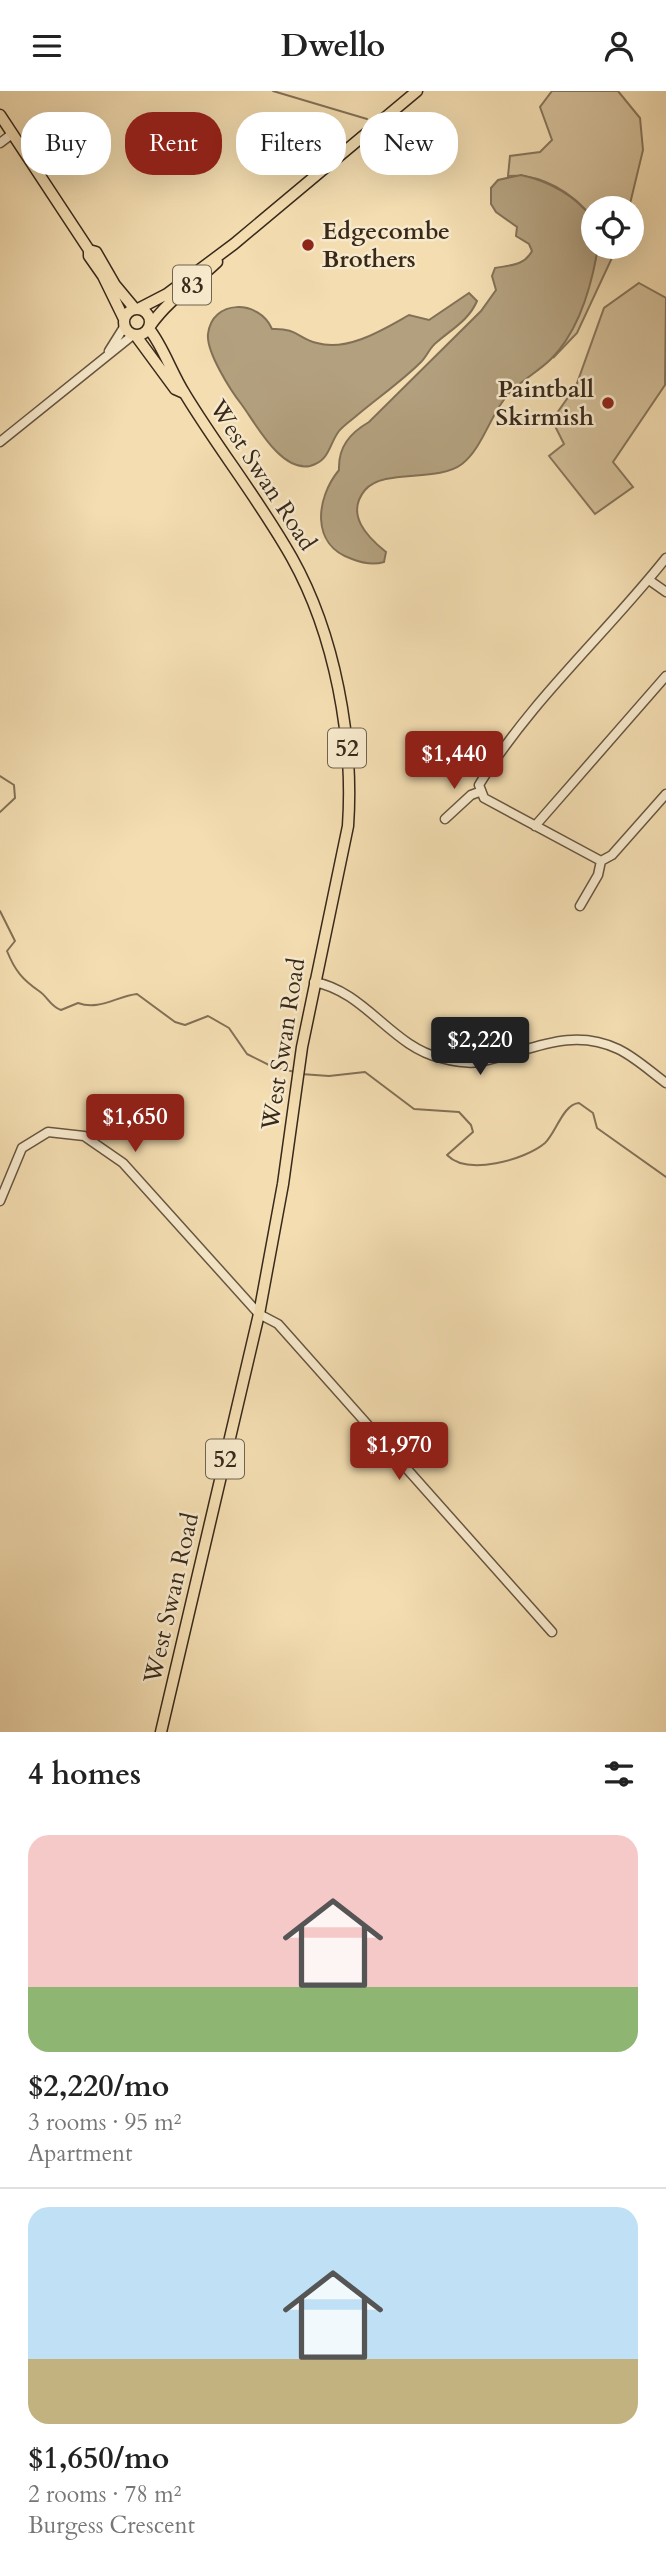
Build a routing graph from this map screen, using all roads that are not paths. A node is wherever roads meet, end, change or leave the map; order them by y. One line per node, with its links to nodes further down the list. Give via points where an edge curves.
1 (417, 91): 5 (main road, 83)
2 (0, 115): 3 (main road, 52)
3 (12, 134): 4 (street); 6 (main road, 52)
4 (0, 143)
5 (234, 244): 7 (main road, 83, via 167,294); 9 (main road, 83, via 173,297)
6 (89, 250): 7 (main road, 52, via 96,252 115,285); 8 (main road, 52)
7 (137, 309): 8 (main road); 9 (main road, 52, via 147,313)
8 (124, 323): 10 (main road, 52); 11 (street)
9 (149, 327): 10 (main road); 12 (main road, West Swan Road / 52)
10 (135, 336): 11 (street); 12 (main road, West Swan Road / 52, via 175,389)
11 (106, 356): 13 (street)
12 (184, 393): 24 (main road, West Swan Road / 52, via 306,586 347,736 348,826)
13 (0, 442)
14 (666, 558): 15 (street)
15 (649, 580): 16 (street); 18 (street, via 496,756)
16 (666, 593)
17 (666, 676): 21 (street)
18 (479, 792): 20 (street); 21 (street)
19 (666, 794): 22 (street)
20 (445, 819)
21 (535, 827): 22 (street)
22 (601, 862): 23 (street)
23 (580, 905)
24 (314, 982): 25 (street, via 349,996 412,1045 439,1058 476,1063 536,1044 591,1041 618,1049); 27 (main road, West Swan Road / 52)
25 (666, 1083)
26 (0, 1201): 27 (street, via 22,1147 48,1132 84,1136 123,1163)
27 (259, 1314): 28 (street, via 278,1324); 29 (main road, West Swan Road / 52)
28 (552, 1632)
29 (161, 1732)

